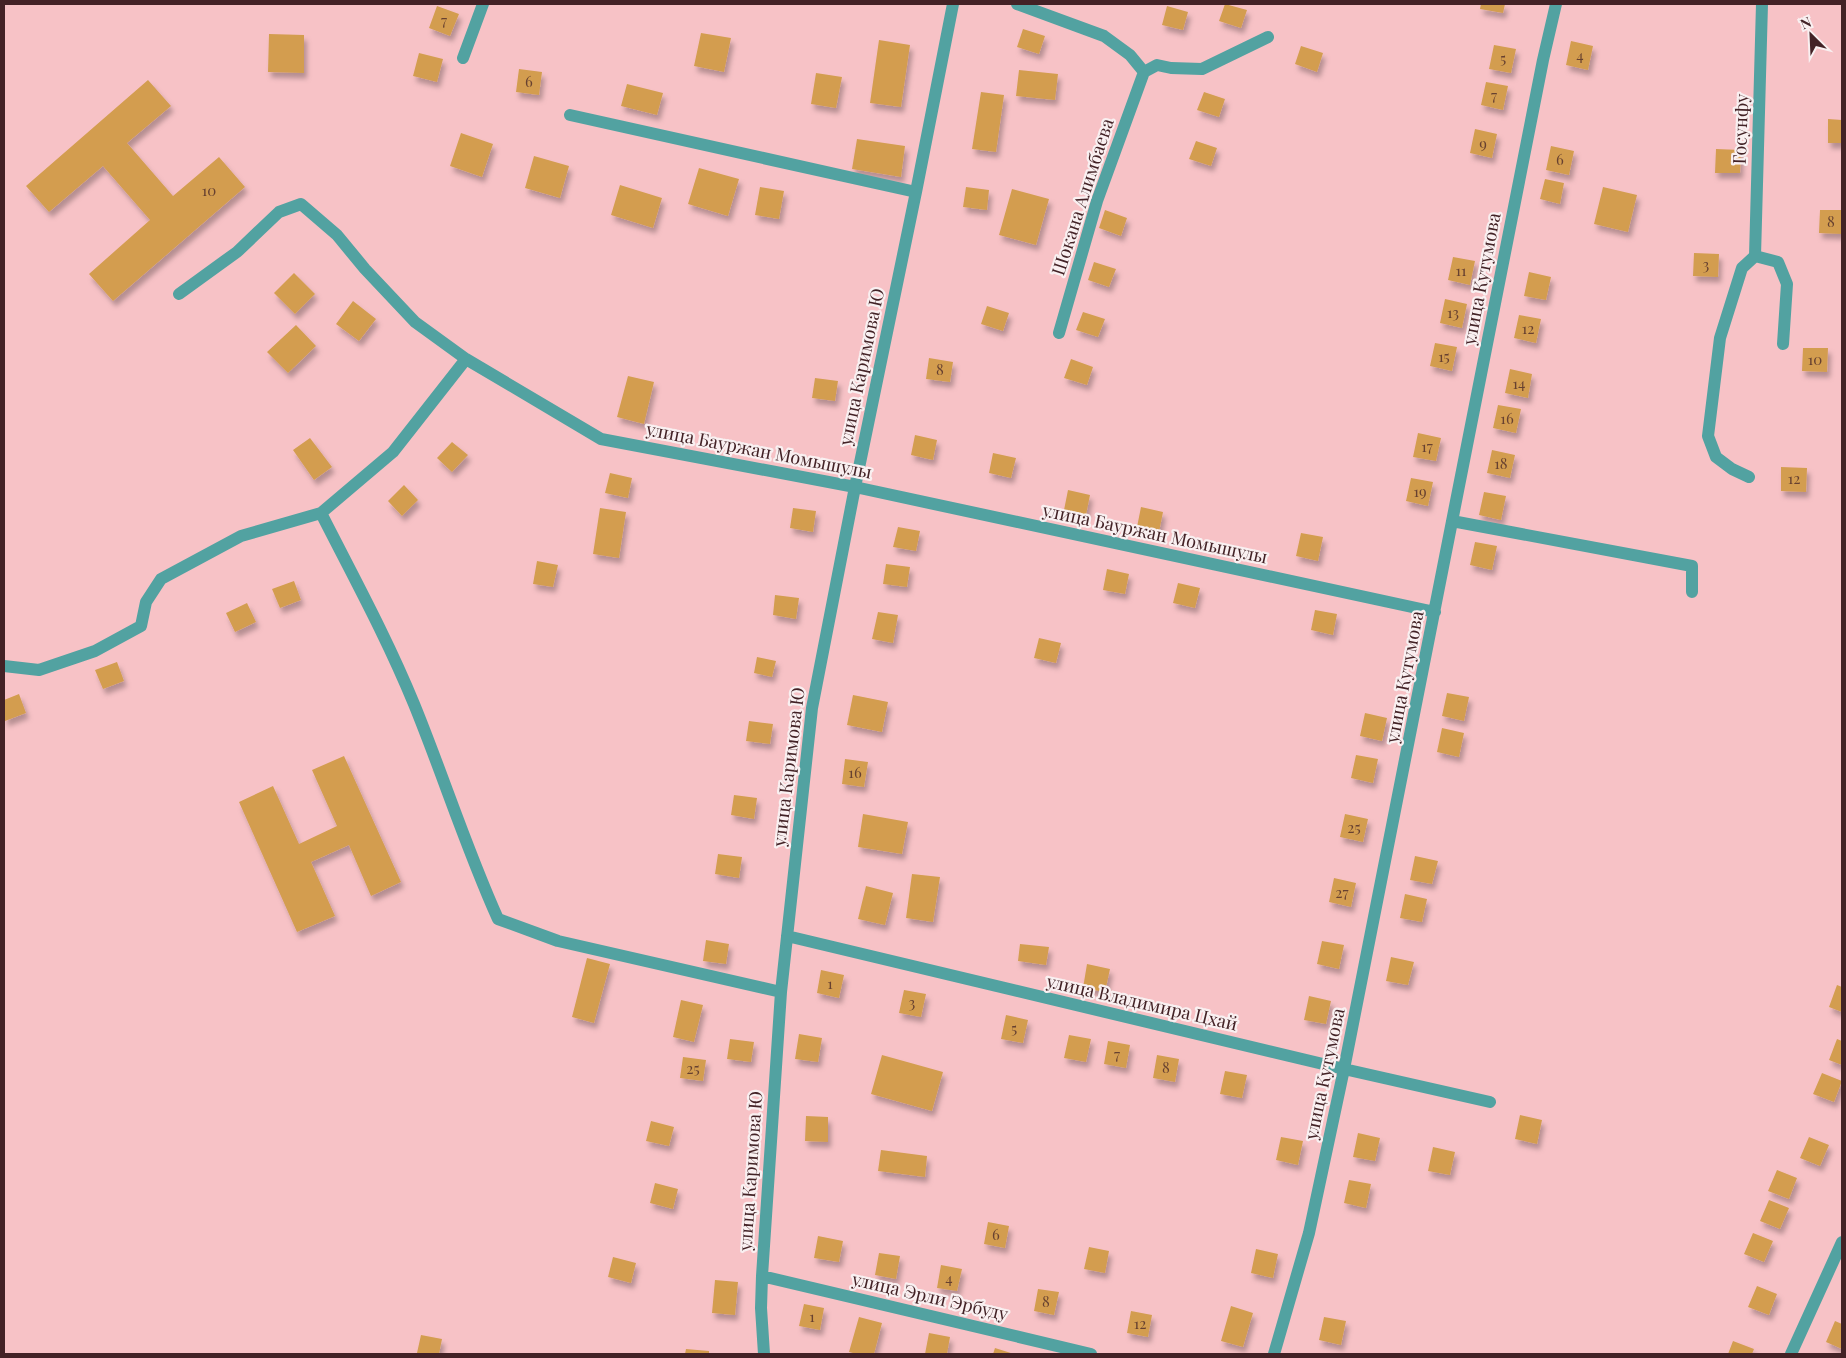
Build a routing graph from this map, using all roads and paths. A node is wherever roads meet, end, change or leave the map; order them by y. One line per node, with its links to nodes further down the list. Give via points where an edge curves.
1 (483, 4): 7 (street)
2 (953, 4): 10 (street, улица Каримова Ю)
3 (1017, 4): 8 (street, via 1104,36 1130,55)
4 (1556, 4): 19 (street, улица Кутумова)
5 (1762, 4): 11 (street, Госунфу)
6 (1268, 37): 8 (street, via 1202,69 1157,65)
7 (463, 58)
8 (1144, 72): 13 (street, Шокана Алимбаева, via 1097,200)
9 (570, 115): 10 (street)
10 (916, 192): 17 (street, улица Каримова Ю)
11 (1755, 256): 14 (street, via 1778,262 1788,284); 16 (street, via 1742,268 1720,338 1708,436 1716,457)
12 (179, 294): 15 (street, улица Бауржан Момышулы, via 236,252 279,212 301,204 337,234 415,322)
13 (1059, 333)
14 (1783, 344)
15 (466, 359): 17 (street, улица Бауржан Момышулы, via 600,440); 18 (street, via 392,452)
16 (1749, 477)
17 (855, 486): 21 (street, улица Бауржан Момышулы); 23 (street, улица Каримова Ю, via 812,708)
18 (321, 513): 22 (street, via 241,536 161,579 146,602 140,626 95,651 39,670); 24 (street, via 391,650 477,873 498,919 558,941)
19 (1452, 522): 20 (street, via 1692,566); 21 (street, улица Кутумова)
20 (1692, 592)
21 (1435, 612): 25 (street, улица Кутумова)
22 (4, 666)
23 (787, 936): 24 (street, улица Каримова Ю); 25 (street, улица Владимира Цхай)
24 (781, 992): 28 (street, улица Каримова Ю)
25 (1344, 1070): 26 (street, улица Владимира Цхай); 31 (street, улица Кутумова, via 1308,1233)
26 (1490, 1102)
27 (1842, 1242): 32 (street)
28 (762, 1276): 29 (street, улица Каримова Ю); 30 (street, улица Эрли Эрбуду)
29 (764, 1354)
30 (1090, 1354)
31 (1274, 1354)
32 (1791, 1354)

